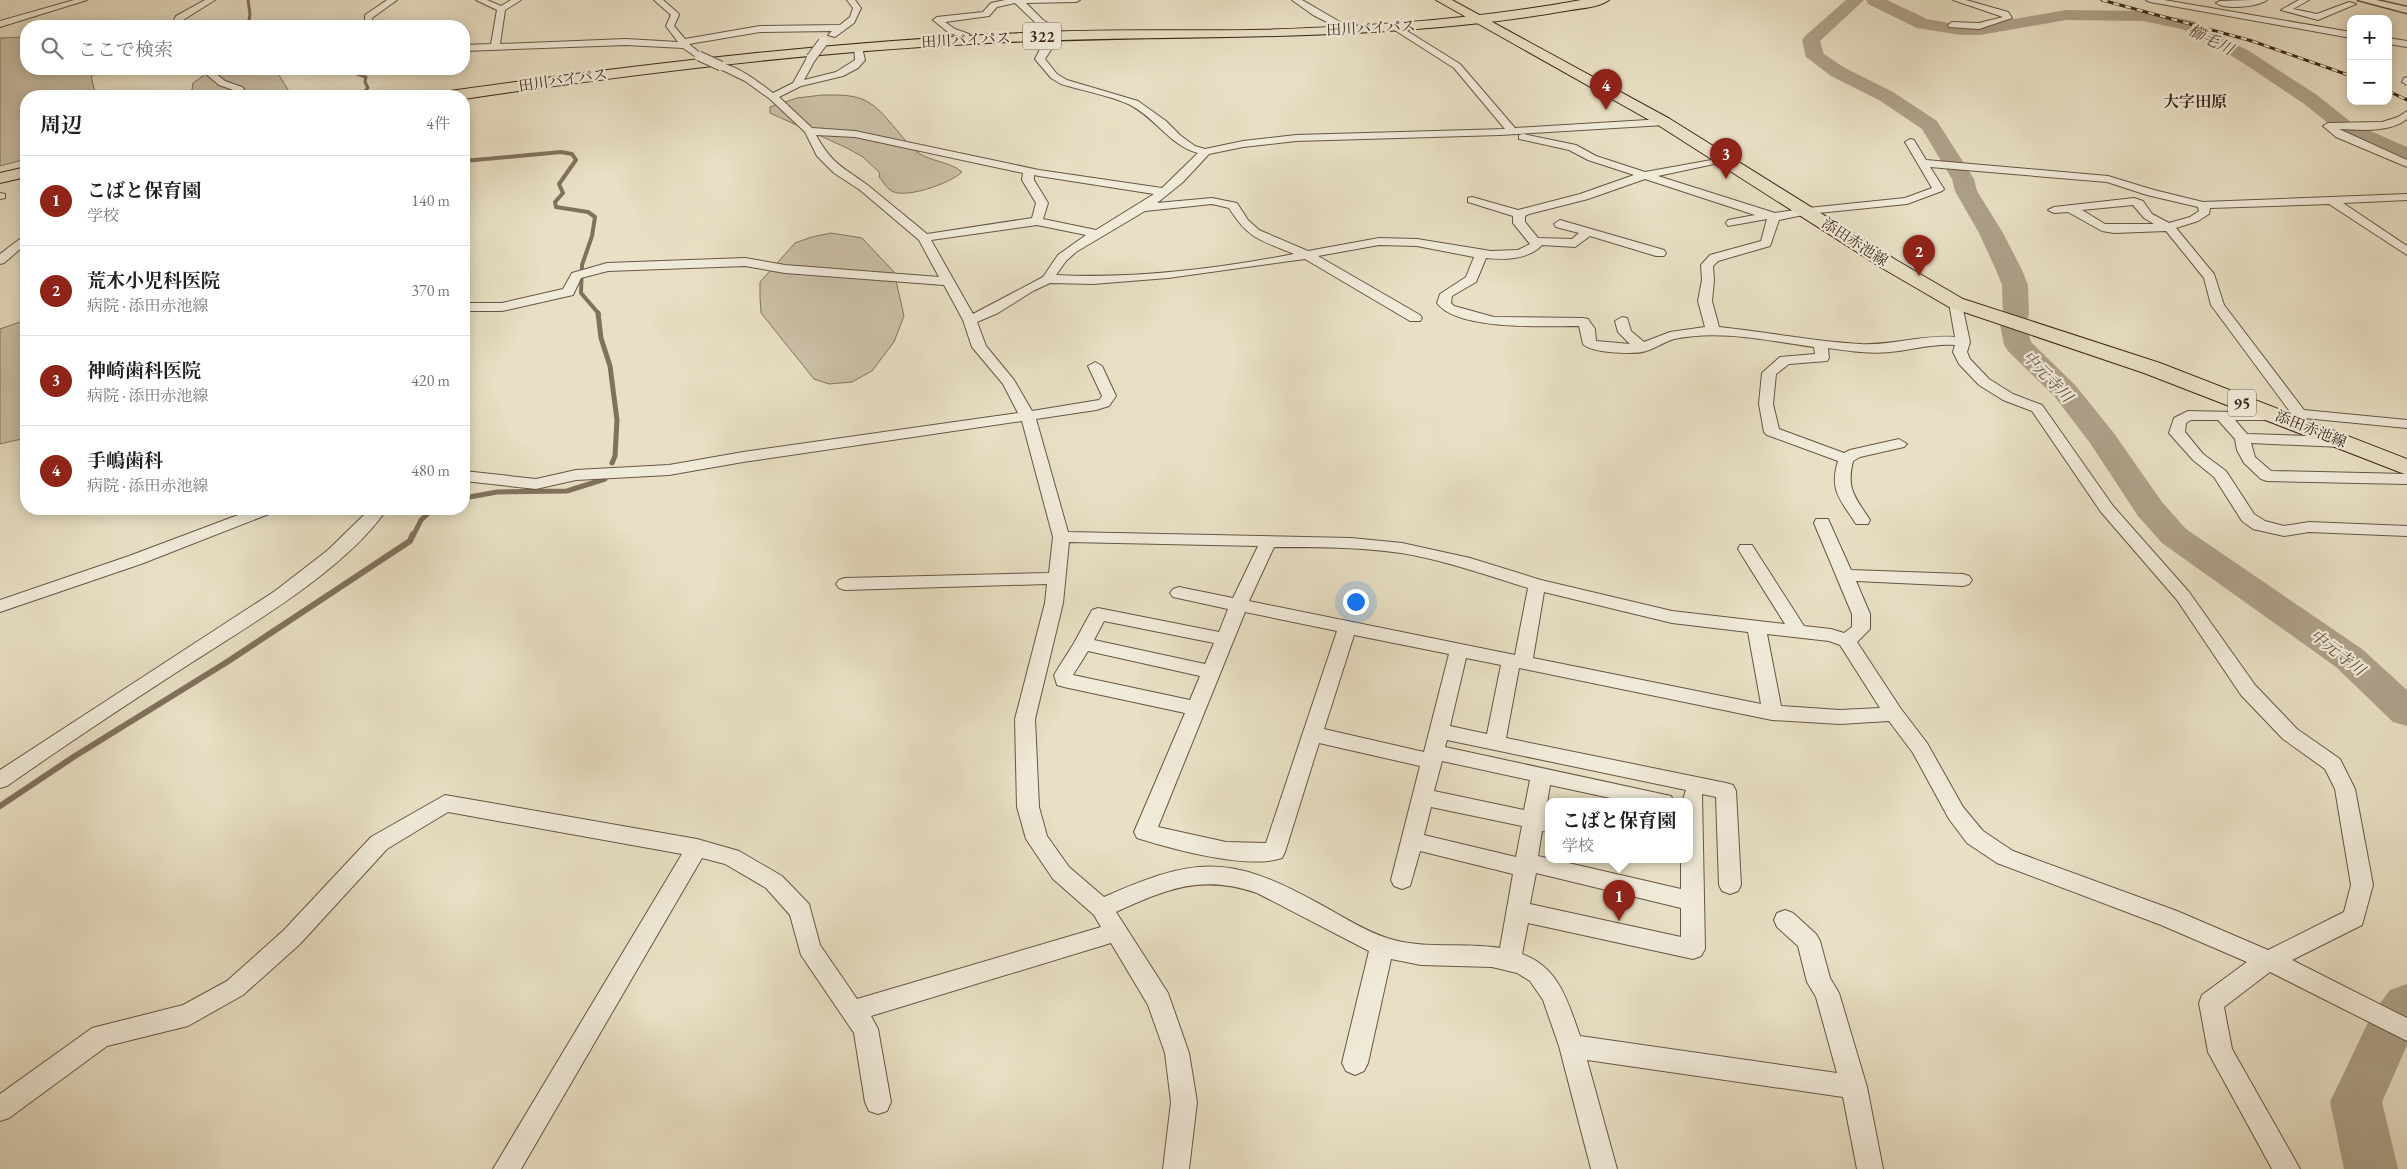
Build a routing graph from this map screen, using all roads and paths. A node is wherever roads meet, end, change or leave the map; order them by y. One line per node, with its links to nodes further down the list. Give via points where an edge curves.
1 (84, 0): 25 (street)
2 (211, 0): 23 (street)
3 (393, 0): 24 (street)
4 (480, 0): 20 (street)
5 (517, 0): 20 (street)
6 (658, 0): 35 (street, via 675,15 670,26)
7 (851, 0): 28 (street, via 857,8 856,16)
8 (1017, 0): 9 (street); 30 (street, via 1040,22); 32 (street, via 994,5 986,14 937,20 966,36)
9 (1076, 0)
10 (1296, 0): 29 (street)
11 (1442, 0): 22 (main road, 添田赤池線 / 95)
12 (1603, 0): 22 (main road, 田川バイパス / 322)
13 (1957, 0): 26 (street, via 2006,14 2008,18 1978,26)
14 (2150, 0): 31 (street)
15 (2200, 0): 16 (street, via 2240,5)
16 (2263, 0)
17 (2305, 0): 19 (street, via 2285,10 2318,17)
18 (2364, 0): 21 (street)
19 (2352, 4)
20 (501, 9): 39 (street)
21 (2407, 10)
22 (1475, 19): 27 (main road, 田川バイパス / 322); 46 (main road, 添田赤池線 / 95)
23 (178, 20)
24 (368, 20)
25 (0, 24)
26 (1952, 26)
27 (1396, 27): 29 (main road, 田川バイパス / 322); 48 (street, via 1457,66)
28 (840, 28): 35 (street, via 760,29); 41 (street, bridge, via 811,58)
29 (1350, 30): 32 (main road, 田川バイパス / 322)
30 (1055, 31)
31 (2347, 34)
32 (966, 40): 37 (main road, 田川バイパス / 322)
33 (1052, 42): 51 (street, via 1040,60 1054,76 1087,90 1135,102 1191,148)
34 (2392, 42): 36 (street)
35 (684, 44): 39 (street, via 626,42); 44 (street, bridge, via 699,56 748,79)
36 (2407, 44)
37 (858, 46): 41 (street, via 860,60 856,65 825,79); 43 (main road, 田川バイパス / 322, via 752,56)
38 (470, 48): 39 (street)
39 (495, 48)
40 (210, 75): 42 (street, via 221,88)
41 (797, 84): 44 (street)
42 (240, 90)
43 (470, 93)
44 (773, 96): 47 (street)
45 (2407, 114): 54 (street, via 2405,118 2378,126 2328,126)
46 (1664, 122): 48 (street); 52 (main road, 添田赤池線 / 95)
47 (809, 131): 55 (street, via 855,134); 76 (street, via 821,154 838,171 864,188)
48 (1512, 131): 49 (street)
49 (1500, 132): 51 (street, via 1296,138); 57 (street, via 1572,147 1592,158)
50 (1910, 142): 53 (street)
51 (1205, 152): 59 (street)
52 (1724, 159): 57 (street); 67 (main road, 添田赤池線 / 95)
53 (1923, 163): 63 (street, via 2108,179); 67 (street, via 1938,189 1907,201)
54 (2407, 164)
55 (1028, 171): 59 (street); 70 (street, via 1028,180 1042,203)
56 (20, 173): 58 (main road)
57 (1645, 175): 68 (street, via 1584,197); 69 (street)
58 (0, 178)
59 (1164, 192): 64 (street)
60 (2407, 197): 62 (street)
61 (1472, 200): 68 (street)
62 (2331, 200): 63 (street); 81 (street)
63 (2203, 205): 73 (street, via 2205,212)
64 (1141, 208): 75 (street); 84 (street, via 1212,201 1233,205 1255,233)
65 (2070, 208): 66 (street); 73 (street, via 2102,227 2114,230); 73 (street, via 2134,201 2148,216)
66 (2054, 210)
67 (1808, 211): 69 (street); 88 (main road, 添田赤池線 / 95)
68 (1519, 214): 78 (street, via 1518,223)
69 (1771, 216): 71 (street); 93 (street, via 1766,243 1714,258 1707,265 1704,301)
70 (1037, 220): 75 (street); 76 (street)
71 (1732, 223)
72 (1560, 224): 74 (street)
73 (2169, 227): 100 (street, via 2210,277 2218,305)
74 (1588, 232): 78 (street, via 1575,243); 82 (street)
75 (1098, 234): 86 (street, via 1061,256)
76 (924, 238): 87 (street)
77 (20, 240): 79 (street)
78 (1534, 241): 83 (street, via 1537,244 1533,249 1525,252)
79 (0, 244)
80 (20, 244): 85 (street)
81 (2407, 251)
82 (1660, 253)
83 (1482, 254): 84 (street, via 1424,243 1384,240 1350,244); 96 (street, via 1472,279 1446,294 1444,302 1449,310 1494,321 1582,322 1588,329 1590,344)
84 (1307, 255): 86 (street, via 1130,278); 90 (street)
85 (0, 260)
86 (1048, 279): 91 (street)
87 (948, 281): 89 (street, via 803,271 745,262 607,267 582,275 568,292 502,307); 91 (street)
88 (1956, 303): 94 (street); 100 (main road, 添田赤池線 / 95)
89 (470, 307)
90 (1414, 318)
91 (970, 320): 99 (street, via 979,347 1009,382)
92 (1622, 321): 96 (street, via 1625,332)
93 (1713, 330): 95 (street); 96 (street, via 1670,336)
94 (1963, 342): 95 (street, via 1945,340 1888,348); 159 (street, via 1960,352 1964,361 1984,382 2008,397 2037,408 2107,509 2183,596 2248,690 2290,734 2333,764 2346,789 2362,885 2354,918)
95 (1821, 344): 105 (street, via 1822,358 1785,360 1769,374 1766,404 1772,432)
96 (1642, 348)
97 (1095, 366): 99 (street, via 1110,396 1104,403)
98 (2221, 415): 100 (street); 102 (street); 113 (street, via 2188,415 2179,421 2177,433 2198,458 2220,474 2248,517 2260,525 2284,531 2309,527)
99 (1028, 417): 107 (street, via 669,470 576,475 536,484); 114 (street)
100 (2291, 418): 101 (street); 103 (main road, 添田赤池線 / 95)
101 (2407, 424)
102 (2243, 438): 103 (street); 108 (street, via 2242,447 2251,462 2267,476)
103 (2342, 442): 106 (main road, 添田赤池線 / 95)
104 (1898, 444): 105 (street, via 1855,453)
105 (1846, 459): 111 (street, via 1841,478 1844,493)
106 (2407, 468)
107 (470, 477)
108 (2407, 479)
109 (252, 515): 124 (street, via 135,560)
110 (374, 515): 142 (street, via 331,556 251,616)
111 (1862, 520)
112 (1822, 523): 117 (street)
113 (2407, 531)
114 (1061, 537): 115 (street); 118 (street)
115 (1268, 542): 121 (street, via 1351,543 1402,548 1464,562); 123 (street)
116 (1746, 549): 127 (street)
117 (1844, 575): 119 (street); 129 (street, via 1861,614 1861,629)
118 (1057, 578): 120 (street); 153 (street, via 1025,719 1028,807 1037,839 1061,873)
119 (1962, 580)
120 (845, 584)
121 (1537, 585): 125 (street, via 1672,617); 132 (street)
122 (1179, 593): 123 (street)
123 (1239, 605): 126 (street); 128 (street)
124 (0, 606)
125 (1756, 626): 127 (street); 135 (street)
126 (1347, 627): 131 (street); 138 (street)
127 (1798, 631): 129 (street, via 1831,635)
128 (1225, 639): 130 (street, via 1098,614); 133 (street)
129 (1847, 641): 136 (street)
130 (1083, 644): 133 (street); 134 (street, via 1063,675 1064,680)
131 (1459, 650): 132 (street); 137 (street)
132 (1517, 661): 135 (street); 139 (street)
133 (1211, 672): 134 (street)
134 (1196, 708): 138 (street, via 1145,832 1226,851 1274,852)
135 (1772, 712): 136 (street, via 1840,717)
136 (1894, 714): 159 (street, via 1920,748 1956,813 1975,837 2005,857 2169,918)
137 (1439, 730): 139 (street); 140 (street)
138 (1312, 734): 140 (street)
139 (1495, 742): 151 (street, via 1726,791)
140 (1433, 757): 141 (street); 143 (street)
141 (1541, 775): 144 (street); 145 (street)
142 (0, 780)
143 (1423, 797): 145 (street); 146 (street)
144 (1646, 798)
145 (1541, 823): 149 (street)
146 (1412, 841): 149 (street); 150 (street)
147 (697, 848): 160 (street, via 731,857 774,882 801,911 809,948); 166 (street, via 445,803 379,843 292,937 235,988 188,1015 101,1036); 167 (street)
148 (1691, 863): 152 (street)
149 (1526, 865): 152 (street); 154 (street)
150 (1402, 880)
151 (1730, 885)
152 (1693, 901): 154 (street, via 1693,949)
153 (1102, 908): 156 (street); 157 (street, via 1172,878 1214,874 1255,881)
154 (1518, 911): 158 (street)
155 (1785, 920): 164 (street, via 1808,942 1819,982 1827,993)
156 (1117, 932): 160 (street); 168 (street, via 1159,1001 1177,1052 1184,1102)
157 (1382, 946): 158 (street, via 1406,953); 163 (street)
158 (1510, 959): 162 (street, via 1538,974 1552,994)
159 (2267, 961): 161 (street, via 2300,974); 171 (street, via 2211,1003 2220,1052)
160 (853, 1011): 165 (street, via 866,1029)
161 (2407, 1030)
162 (1572, 1046): 164 (street); 169 (street)
163 (1355, 1063)
164 (1854, 1087): 170 (street)
165 (878, 1102)
166 (0, 1109)
167 (506, 1169)
168 (1176, 1169)
169 (1604, 1169)
170 (1870, 1169)
171 (2287, 1169)

